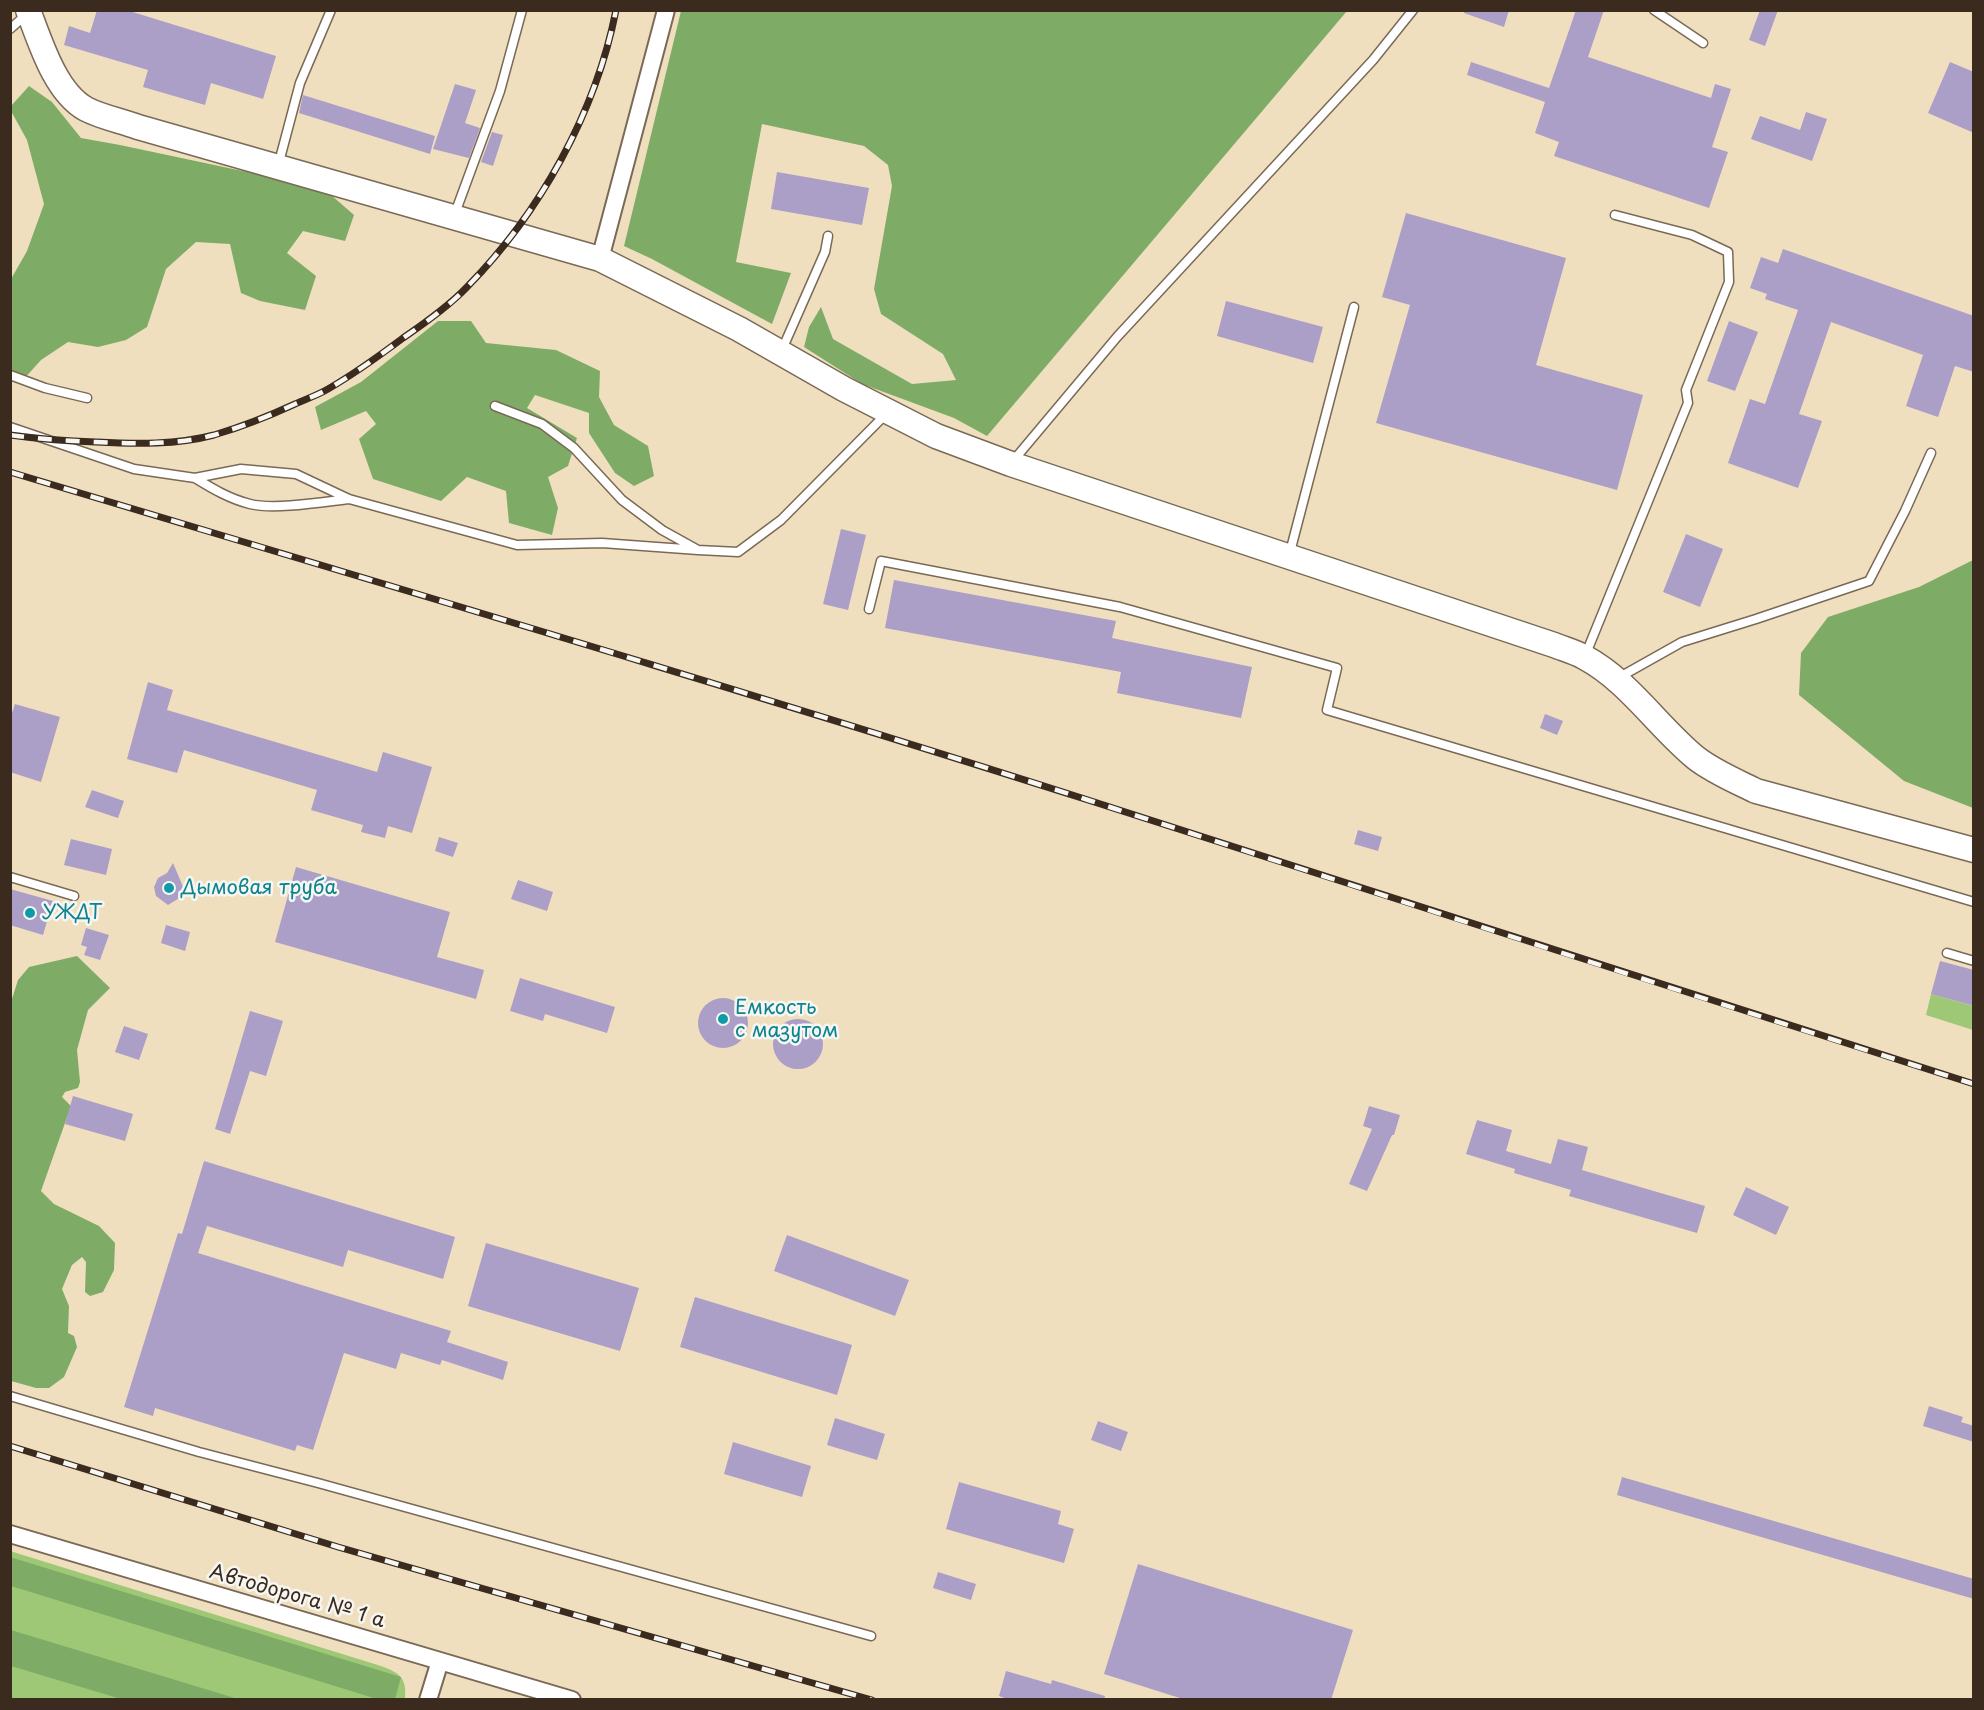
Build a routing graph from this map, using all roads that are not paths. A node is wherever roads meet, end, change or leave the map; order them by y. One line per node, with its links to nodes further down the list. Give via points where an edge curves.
1 (331, 10): 9 (lane, via 300,83)
2 (522, 10): 11 (lane, via 500,91)
3 (666, 10): 13 (street)
4 (1413, 10): 22 (lane, via 1373,60 1117,337)
5 (1654, 10): 8 (lane)
6 (28, 11): 7 (lane); 9 (street, via 64,90 85,109)
7 (10, 29)
8 (1703, 43)
9 (278, 167): 11 (street)
10 (1615, 215): 28 (lane, via 1692,236 1728,252 1729,282 1686,390 1688,404)
11 (454, 217): 13 (street)
12 (828, 236): 15 (lane, via 825,252)
13 (600, 259): 15 (street)
14 (1354, 307): 26 (lane)
15 (781, 353): 19 (street)
16 (10, 375): 17 (lane)
17 (87, 398)
18 (495, 406): 25 (lane, via 542,424 574,448 622,500 662,530)
19 (889, 412): 22 (street, via 936,436); 25 (lane, via 781,520 738,552)
20 (10, 427): 23 (lane, via 134,469)
21 (1931, 453): 29 (lane, via 1869,581 1682,642)
22 (1011, 465): 26 (street)
23 (195, 478): 24 (lane, via 241,469 296,474); 24 (lane, via 222,495 253,505)
24 (349, 499): 25 (lane, via 517,545 602,543)
25 (698, 550)
26 (1289, 557): 28 (street)
27 (869, 609): 33 (lane, via 882,561 1120,607 1337,668 1327,710)
28 (1584, 657): 29 (street)
29 (1616, 680): 30 (street, via 1698,760 1756,791)
30 (1974, 850)
31 (10, 877): 32 (lane)
32 (74, 896)
33 (1974, 902)
34 (1947, 953): 35 (lane)
35 (1974, 961)
36 (10, 1396): 38 (lane, via 199,1452)
37 (10, 1534): 39 (street, Автодорога № 1 а)
38 (871, 1636)
39 (440, 1661): 40 (street); 41 (street, Автодорога № 1 а)
40 (428, 1700)
41 (572, 1700)

